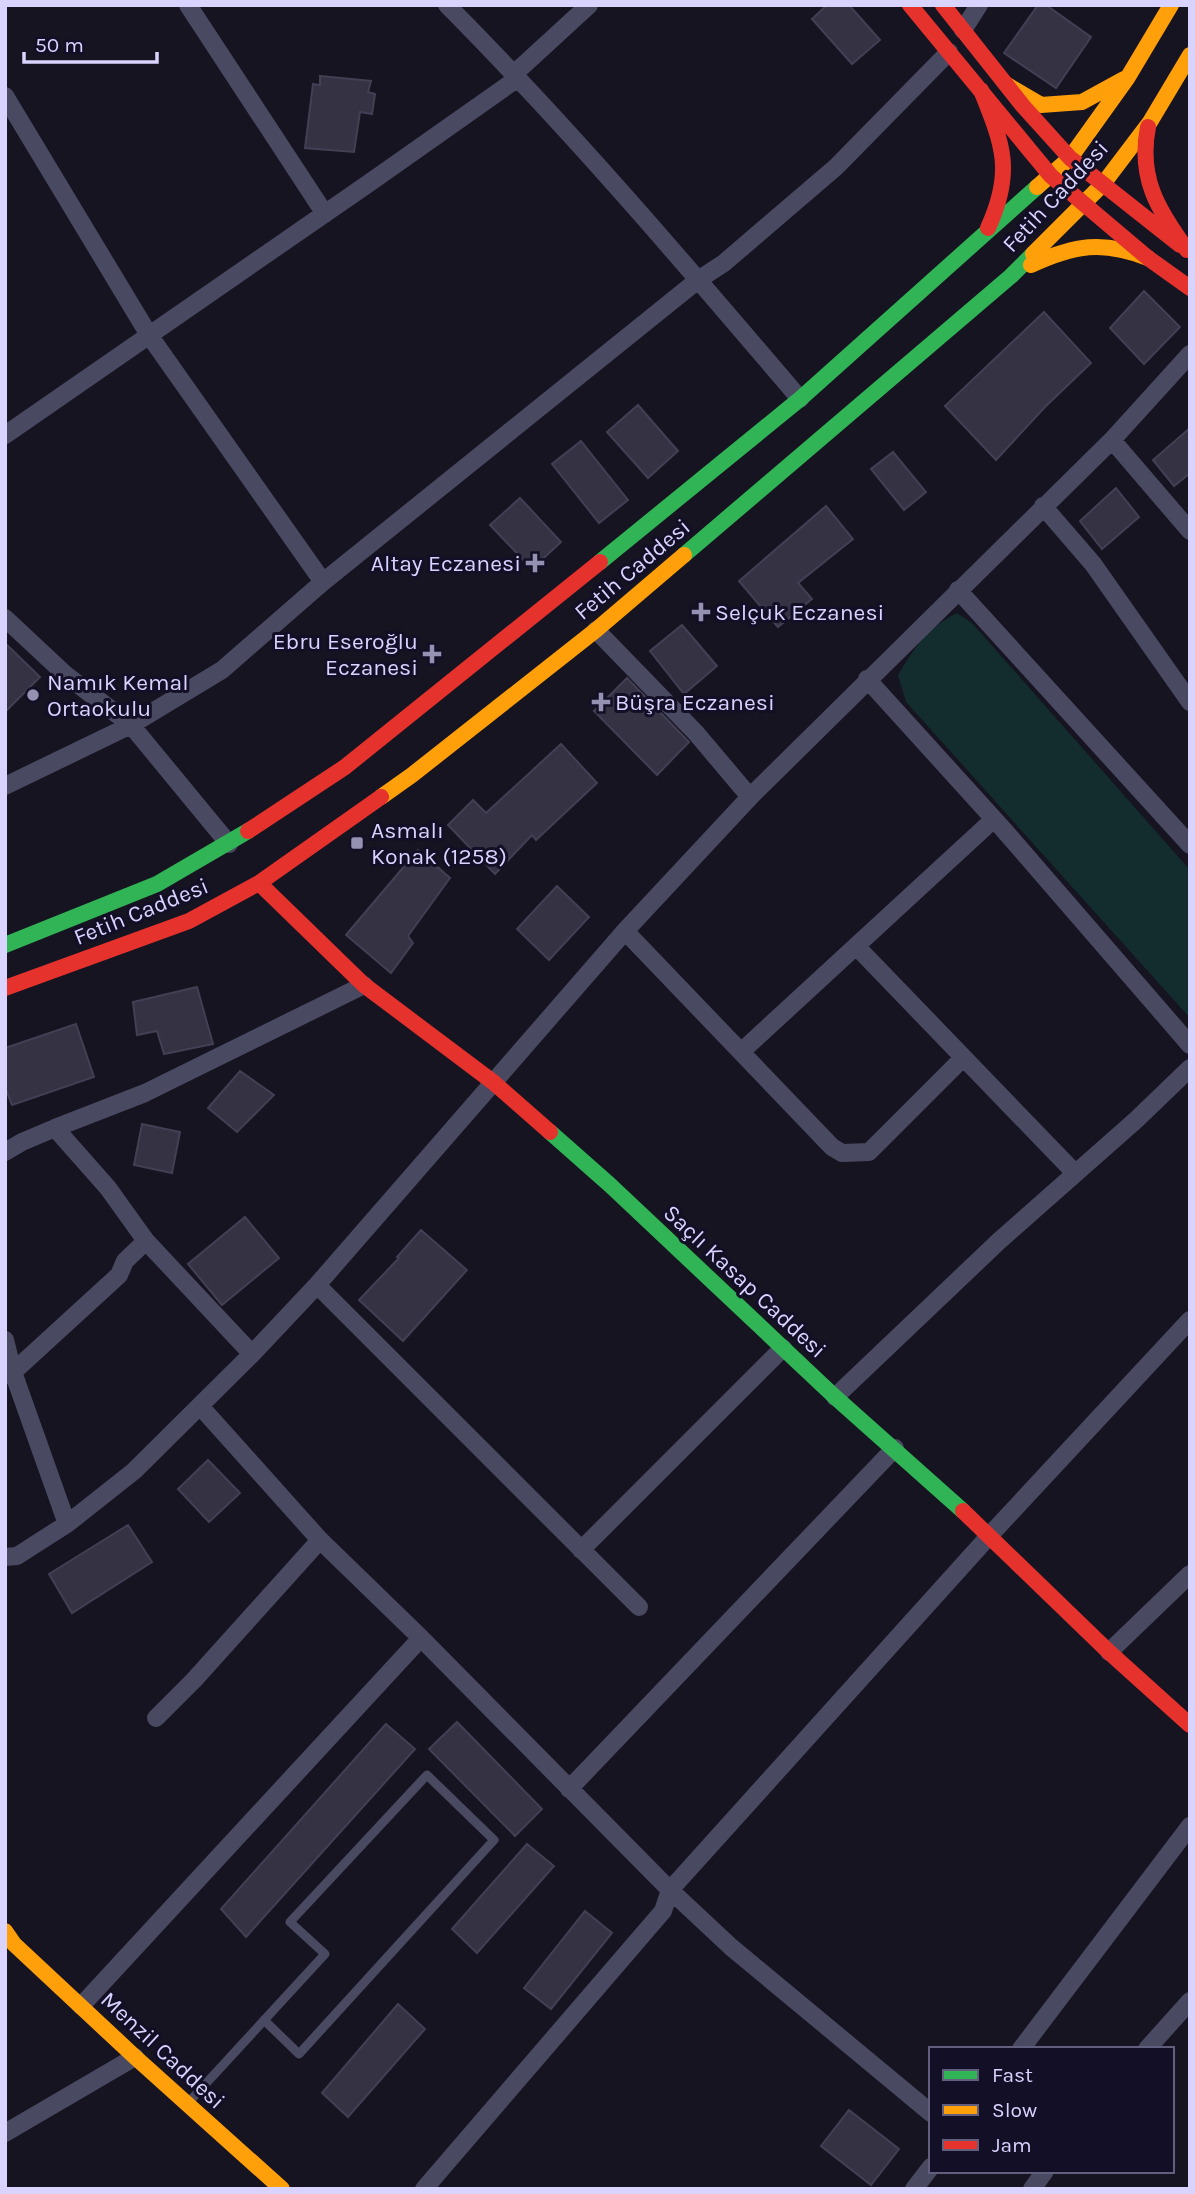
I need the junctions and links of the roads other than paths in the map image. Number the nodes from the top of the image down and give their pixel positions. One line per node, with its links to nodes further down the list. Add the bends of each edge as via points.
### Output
1 (188, 5): 21 (street)
2 (447, 5): 11 (street)
3 (589, 5): 11 (street)
4 (910, 5): 9 (main road)
5 (943, 5): 8 (main road)
6 (979, 5): 8 (street)
7 (1171, 5): 12 (main road, Fetih Caddesi)
8 (963, 30): 13 (main road)
9 (949, 52): 14 (main road); 26 (street, via 836,167)
10 (1190, 55): 16 (main road, Fetih Caddesi)
11 (517, 76): 21 (street); 26 (street)
12 (1128, 77): 13 (main road, via 1082,102 1041,105); 17 (main road, Fetih Caddesi)
13 (1007, 85): 17 (main road)
14 (981, 90): 18 (main road); 22 (main road, via 1003,150 1005,181 999,206)
15 (7, 103): 28 (street)
16 (1150, 122): 19 (main road, Fetih Caddesi); 23 (main road, via 1144,141 1146,179 1165,220)
17 (1070, 158): 18 (main road, Fetih Caddesi); 19 (main road)
18 (1051, 176): 20 (main road); 22 (main road, Fetih Caddesi)
19 (1103, 184): 20 (main road, Fetih Caddesi); 23 (main road)
20 (1084, 205): 24 (main road); 25 (main road, Fetih Caddesi)
21 (325, 214): 28 (street)
22 (973, 246): 30 (main road, Fetih Caddesi)
23 (1188, 251)
24 (1148, 258): 25 (main road, via 1128,248 1089,246 1053,254); 27 (main road)
25 (1011, 276): 38 (main road, Fetih Caddesi)
26 (698, 280): 30 (street); 35 (street)
27 (1190, 288)
28 (149, 335): 31 (street); 35 (street)
29 (1190, 354): 32 (street)
30 (800, 399): 45 (main road, Fetih Caddesi, via 355,759)
31 (5, 435)
32 (1112, 440): 33 (street); 34 (street)
33 (1043, 506): 36 (street); 40 (street, via 1093,564)
34 (1190, 531)
35 (323, 582): 41 (street, via 222,670)
36 (958, 590): 39 (street); 46 (street)
37 (5, 618): 41 (street, via 66,675)
38 (596, 630): 43 (street, via 696,733); 47 (main road, Fetih Caddesi, via 412,775)
39 (867, 679): 43 (street); 44 (street)
40 (1190, 702)
41 (131, 725): 42 (street); 45 (street)
42 (5, 786)
43 (750, 797): 48 (street)
44 (994, 819): 50 (street); 53 (street)
45 (229, 844): 49 (main road, Fetih Caddesi, via 157,884)
46 (1190, 845)
47 (259, 883): 51 (main road, Saçlı Kasap Caddesi); 52 (main road, Fetih Caddesi, via 189,921)
48 (625, 931): 54 (street); 57 (street)
49 (5, 945)
50 (856, 946): 54 (street); 55 (street)
51 (364, 985): 57 (main road, Saçlı Kasap Caddesi); 58 (street, via 145,1093)
52 (5, 988)
53 (1190, 1045)
54 (742, 1051): 55 (street, via 842,1153 869,1152)
55 (963, 1058): 60 (street)
56 (1190, 1068): 60 (street)
57 (493, 1082): 62 (street); 65 (main road, Saçlı Kasap Caddesi)
58 (55, 1128): 59 (street); 61 (street, via 108,1188)
59 (5, 1152)
60 (1075, 1173): 68 (street)
61 (146, 1241): 66 (street); 67 (street, via 125,1261 119,1275)
62 (317, 1285): 66 (street); 74 (street)
63 (1190, 1320): 72 (street)
64 (5, 1340): 67 (street)
65 (783, 1348): 68 (main road, Saçlı Kasap Caddesi); 74 (street)
66 (252, 1354): 69 (street)
67 (9, 1373): 71 (street)
68 (835, 1397): 70 (main road, Saçlı Kasap Caddesi)
69 (200, 1406): 71 (street, via 134,1471); 73 (street)
70 (895, 1448): 72 (main road, Saçlı Kasap Caddesi); 83 (street)
71 (67, 1524): 75 (street)
72 (990, 1535): 80 (main road, Saçlı Kasap Caddesi); 85 (street)
73 (320, 1541): 79 (street); 81 (street)
74 (581, 1550): 78 (street)
75 (11, 1557): 76 (street)
76 (5, 1573)
77 (1190, 1574): 80 (street)
78 (639, 1607)
79 (421, 1638): 83 (street); 88 (street)
80 (1109, 1652): 82 (main road, Saçlı Kasap Caddesi)
81 (156, 1718)
82 (1190, 1724)
83 (569, 1789): 85 (street)
84 (1190, 1826): 90 (street)
85 (670, 1890): 94 (street, via 731,1947); 98 (street, via 663,1911)
86 (8, 1939): 88 (main road, Menzil Caddesi)
87 (1190, 2001): 91 (street)
88 (81, 2006): 92 (main road, Menzil Caddesi)
89 (264, 2020): 89 (lane, via 324,1954 290,1922 427,1775 494,1840 299,2054); 93 (lane)
90 (1023, 2047)
91 (1149, 2047)
92 (135, 2057): 93 (main road, Menzil Caddesi); 95 (street)
93 (187, 2104): 97 (main road, Menzil Caddesi)
94 (929, 2111)
95 (5, 2133)
96 (929, 2170): 99 (street)
97 (282, 2189)
98 (424, 2189)
99 (914, 2189)

